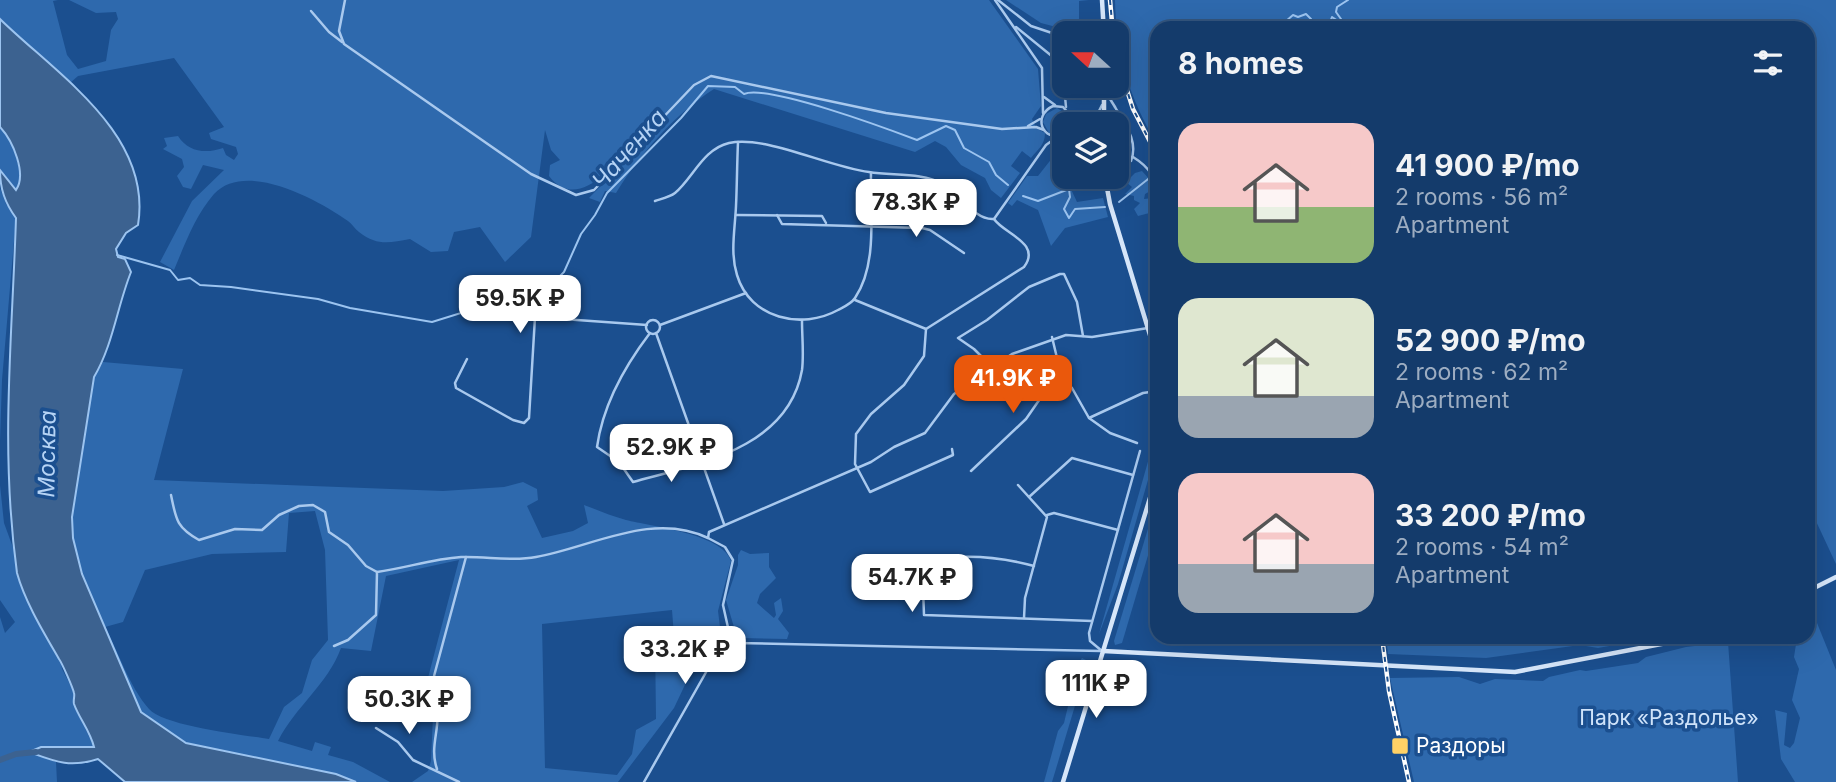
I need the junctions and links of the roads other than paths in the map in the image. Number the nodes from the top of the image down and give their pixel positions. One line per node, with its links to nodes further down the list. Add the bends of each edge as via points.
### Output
1 (345, 0): 8 (street, via 340,31)
2 (996, 0): 6 (street); 7 (street, via 1031,26)
3 (1102, 0): 5 (street)
4 (311, 11): 8 (street)
5 (1102, 21)
6 (1011, 23): 9 (street); 10 (street, via 1042,68)
7 (1052, 33)
8 (344, 44): 18 (street, via 531,174 576,195 594,190 694,85 711,76 886,113)
9 (1052, 56)
10 (1044, 97): 14 (street); 16 (street)
11 (1061, 98): 14 (street)
12 (1064, 98): 15 (street)
13 (1109, 98): 24 (street, bridge, via 1134,144)
14 (1057, 106): 15 (street); 16 (street)
15 (1068, 111)
16 (1043, 113): 17 (street)
17 (1041, 119): 18 (street); 19 (street)
18 (1025, 128): 19 (street)
19 (1045, 132): 20 (street); 23 (street)
20 (1052, 135)
21 (1052, 141): 23 (street)
22 (738, 142): 27 (street, via 771,145 835,167); 29 (street, via 706,157 674,194); 30 (street)
23 (1046, 145): 32 (street)
24 (1133, 157): 25 (street); 26 (street)
25 (1129, 160)
26 (1150, 171)
27 (871, 173): 32 (street, via 940,182 987,220); 34 (street)
28 (1108, 189): 41 (street)
29 (655, 201)
30 (736, 215): 31 (street); 36 (street, via 733,253 737,277)
31 (777, 215): 33 (street, via 782,224); 33 (street, via 822,216)
32 (994, 219): 42 (street, via 1024,243 1028,261)
33 (826, 225): 34 (street)
34 (869, 226): 35 (street, via 930,230); 37 (street, via 867,271)
35 (964, 253)
36 (746, 293): 38 (street, via 767,312); 40 (street)
37 (854, 300): 38 (street, via 826,317); 42 (street)
38 (802, 321): 56 (street, via 802,370 790,405 751,441)
39 (647, 325): 40 (street, via 654,320); 43 (street); 48 (street, via 535,317 529,418 524,423 456,388)
40 (660, 325): 44 (street)
41 (1148, 328): 45 (street); 46 (street)
42 (926, 329): 57 (street, via 924,356 904,385 856,434)
43 (650, 333): 44 (street); 56 (street, via 612,392 597,447 619,462 633,482)
44 (656, 333): 56 (street)
45 (1150, 335)
46 (1083, 336): 47 (street); 49 (street, via 1077,302 1060,274 1029,287 958,338)
47 (1052, 337): 49 (street); 50 (street)
48 (467, 359)
49 (991, 366): 57 (street, via 951,397 925,433)
50 (1062, 379): 52 (street); 58 (street, via 1051,383 1026,419)
51 (1150, 392): 52 (street)
52 (1089, 418): 53 (street, via 1110,433)
53 (1138, 443)
54 (952, 449): 57 (street, via 953,455 870,492)
55 (1140, 451): 59 (street)
56 (703, 463): 65 (street)
57 (857, 469): 65 (street)
58 (971, 471)
59 (1133, 475): 62 (street, via 1072,458); 66 (street)
60 (1018, 485): 62 (street)
61 (171, 495): 70 (street, via 177,522 199,540 235,529 262,530 289,509 313,505 326,512 329,532)
62 (1029, 496): 64 (street)
63 (1150, 498): 78 (street)
64 (1046, 515): 66 (street, via 1054,513); 69 (street)
65 (724, 524): 67 (street, via 709,532)
66 (1118, 530): 74 (street)
67 (708, 538): 68 (street, via 660,528 537,557); 75 (street, via 725,547 733,560 723,605 729,638)
68 (466, 557): 70 (street, via 421,561); 80 (street, via 430,691 440,713)
69 (1034, 566): 73 (street); 73 (street, via 1004,558 957,556 920,564 924,615)
70 (377, 572): 77 (street, via 376,615)
71 (1836, 578): 72 (street)
72 (1815, 588)
73 (1024, 618): 74 (street)
74 (1092, 621): 78 (street, via 1090,642)
75 (736, 643): 78 (street); 82 (street, via 718,651)
76 (1660, 644): 78 (street, via 1515,671)
77 (334, 646)
78 (1104, 651): 83 (street)
79 (376, 728): 80 (street, via 398,742 413,760)
80 (437, 769): 81 (street)
81 (459, 782)
82 (644, 782)
83 (1063, 782)

